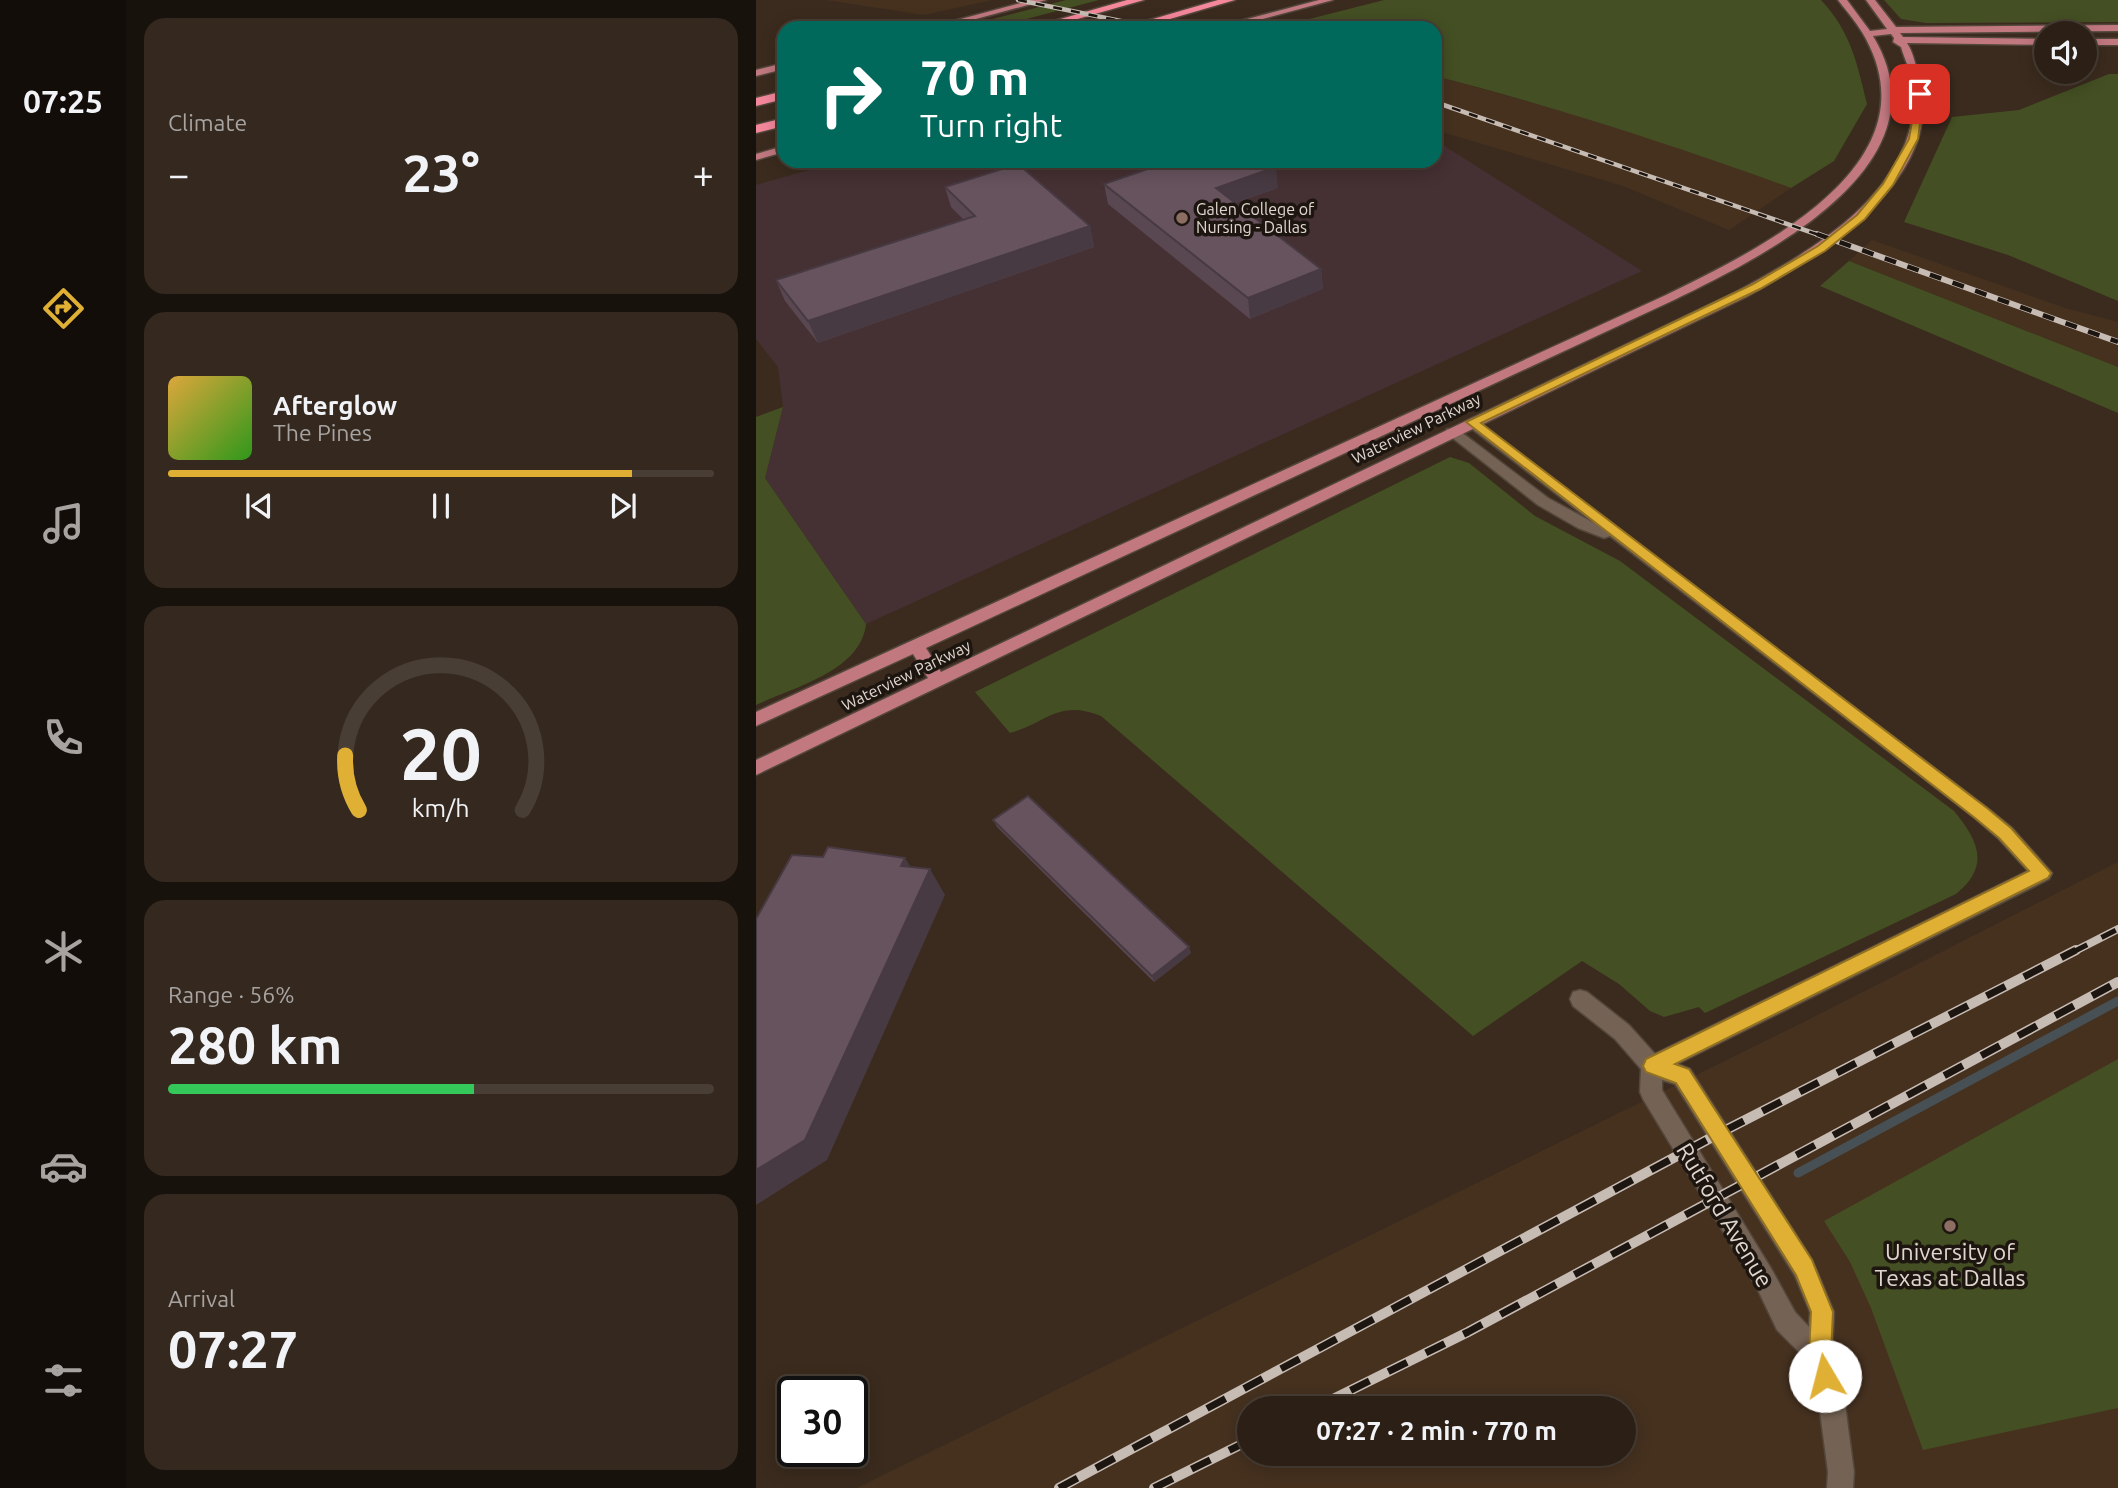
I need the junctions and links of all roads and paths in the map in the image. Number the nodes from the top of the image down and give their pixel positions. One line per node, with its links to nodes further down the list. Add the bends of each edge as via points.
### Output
1 (1042, 0): 7 (main road)
2 (1139, 0): 8 (highway)
3 (1230, 0): 9 (highway)
4 (1329, 0): 10 (main road)
5 (1842, 0): 13 (main road, Waterview Parkway)
6 (1870, 0): 12 (main road, Waterview Parkway)
7 (960, 21)
8 (1060, 21)
9 (1153, 21)
10 (1246, 21)
11 (2118, 28): 12 (main road)
12 (1897, 30): 13 (main road); 14 (main road, Waterview Parkway)
13 (1869, 34): 14 (main road); 28 (main road, Waterview Parkway, via 1885,78 1886,103 1873,145 1843,189 1806,220 1745,259)
14 (1904, 42): 15 (main road); 28 (main road, Waterview Parkway, via 1920,94 1913,139 1888,185 1861,217 1770,280)
15 (2034, 42)
16 (2097, 42): 17 (main road)
17 (2118, 42)
18 (777, 68): 19 (main road)
19 (756, 73)
20 (777, 88): 21 (highway)
21 (756, 93)
22 (777, 97): 23 (highway)
23 (756, 102)
24 (777, 123): 25 (highway)
25 (756, 129)
26 (777, 151): 27 (main road)
27 (756, 157)
28 (1459, 412): 29 (main road, Waterview Parkway); 29 (main road, Waterview Parkway); 30 (street)
29 (1439, 422): 30 (street, via 1555,510); 31 (main road, Waterview Parkway); 32 (main road, Waterview Parkway)
30 (1623, 540): 36 (street, via 1981,813 2042,873)
31 (916, 646): 32 (main road); 33 (main road, Waterview Parkway)
32 (938, 681): 34 (main road, Waterview Parkway)
33 (756, 719)
34 (756, 768)
35 (1580, 999): 36 (street, Rutford Avenue, via 1622,1032)
36 (1653, 1066): 37 (street, Rutford Avenue, via 1651,1092 1786,1321); 37 (street, Rutford Avenue, via 1682,1076 1804,1268 1822,1312)
37 (1820, 1354): 38 (street, Rutford Avenue, via 1831,1397)
38 (1840, 1488)

